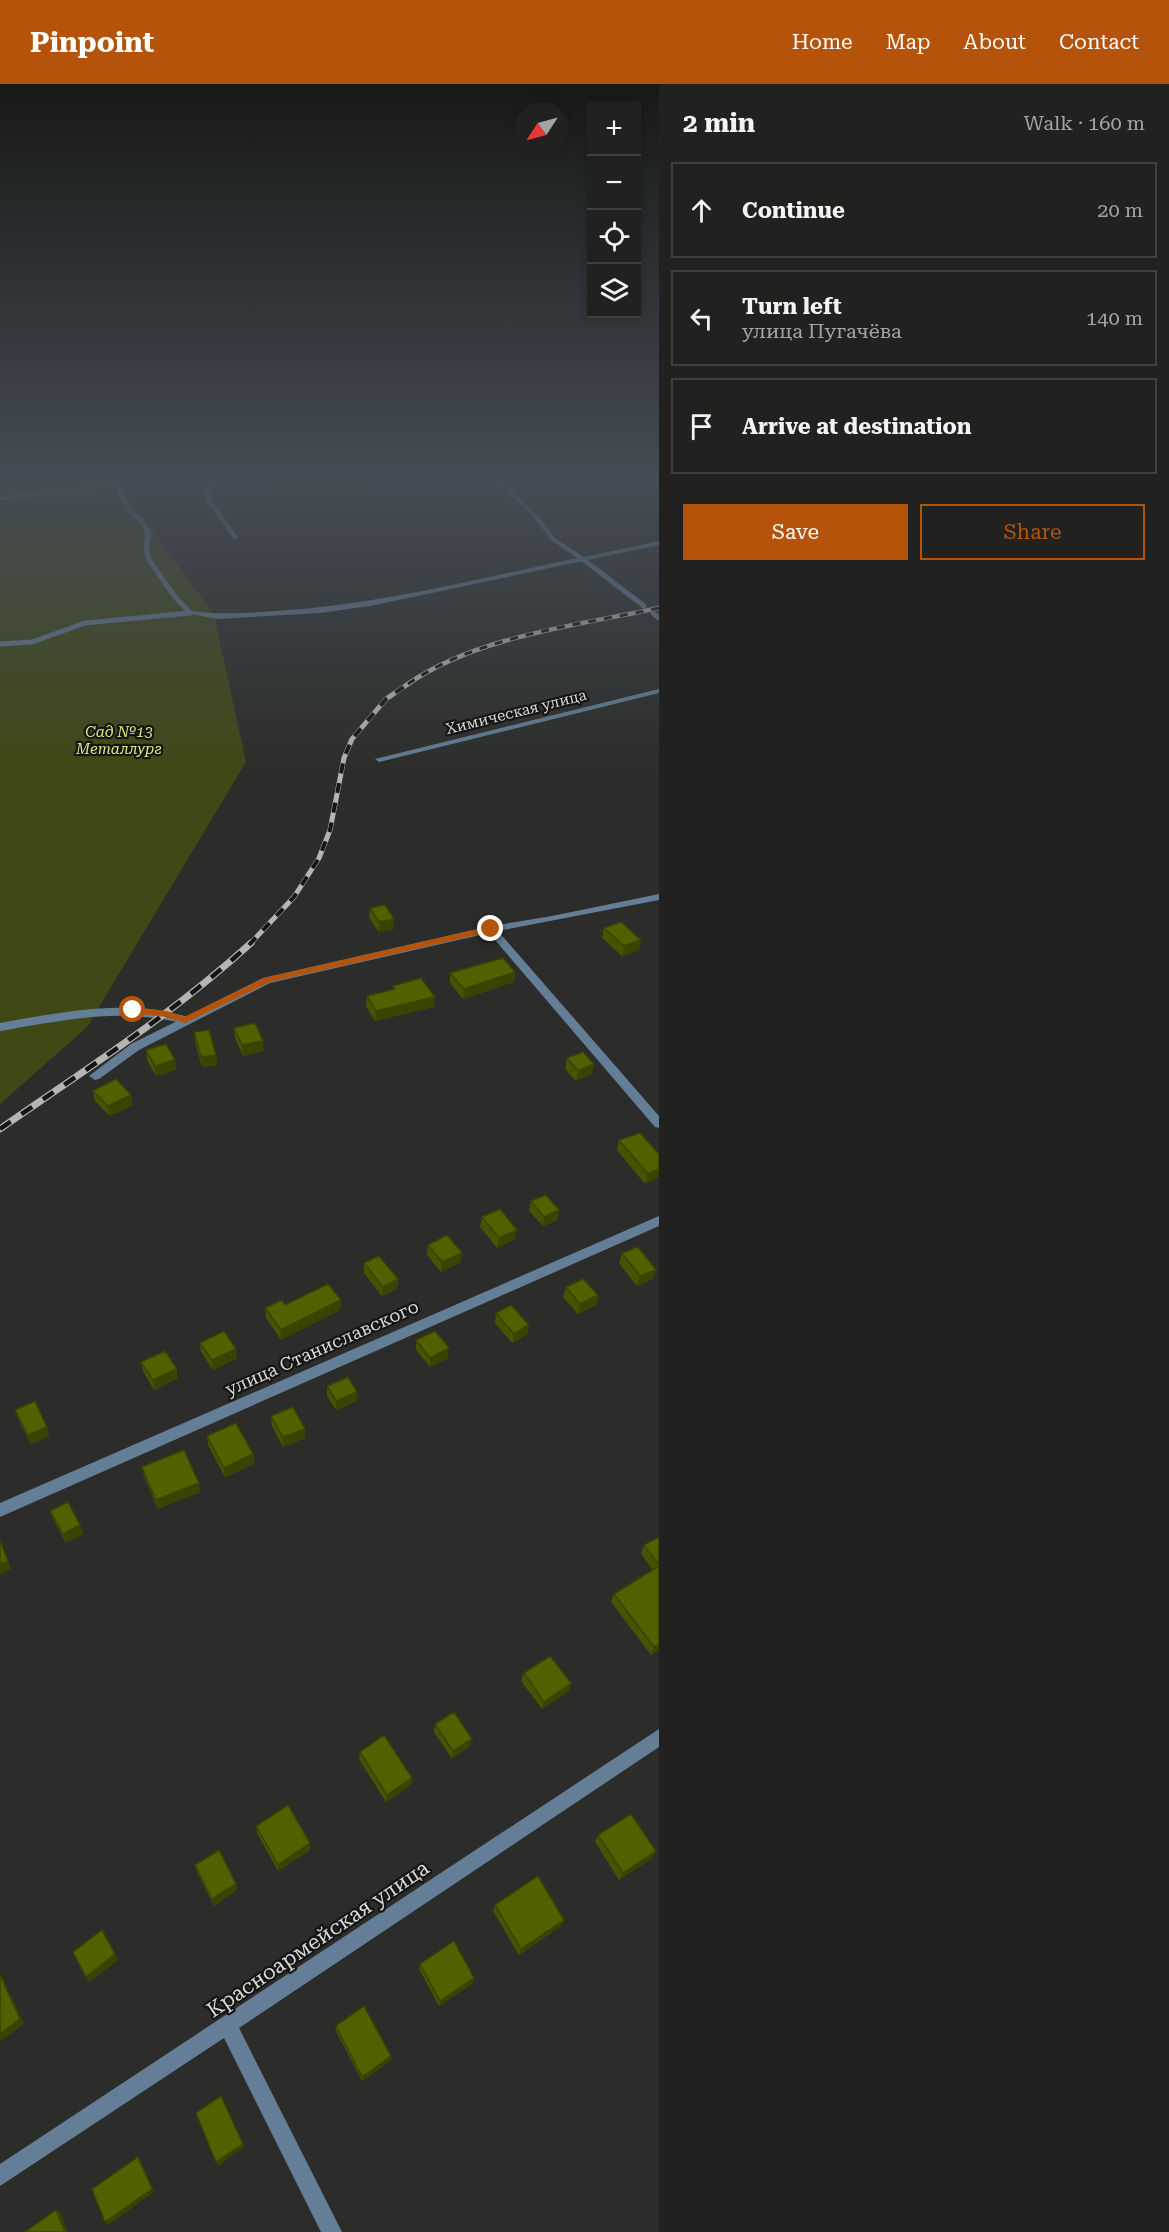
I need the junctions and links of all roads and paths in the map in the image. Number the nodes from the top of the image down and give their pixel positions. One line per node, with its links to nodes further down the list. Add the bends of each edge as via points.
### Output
1 (161, 577): 5 (lane)
2 (492, 577): 5 (street, via 319,611 217,617)
3 (606, 577): 4 (lane)
4 (644, 606)
5 (190, 613): 8 (lane, via 85,623 32,642)
6 (653, 613): 7 (lane)
7 (659, 618)
8 (0, 644)
9 (659, 691): 10 (street, Химическая улица)
10 (379, 759)
11 (659, 897): 12 (street)
12 (491, 929): 13 (street, via 267,980); 16 (street)
13 (185, 1020): 14 (lane, via 133,1010); 15 (street, via 135,1047)
14 (0, 1027)
15 (95, 1076)
16 (659, 1124)
17 (659, 1221): 18 (street, улица Станиславского)
18 (0, 1510)
19 (659, 1737): 20 (street, Красноармейская улица)
20 (228, 2026): 21 (street, Красноармейская улица); 22 (street)
21 (0, 2176)
22 (332, 2232)

